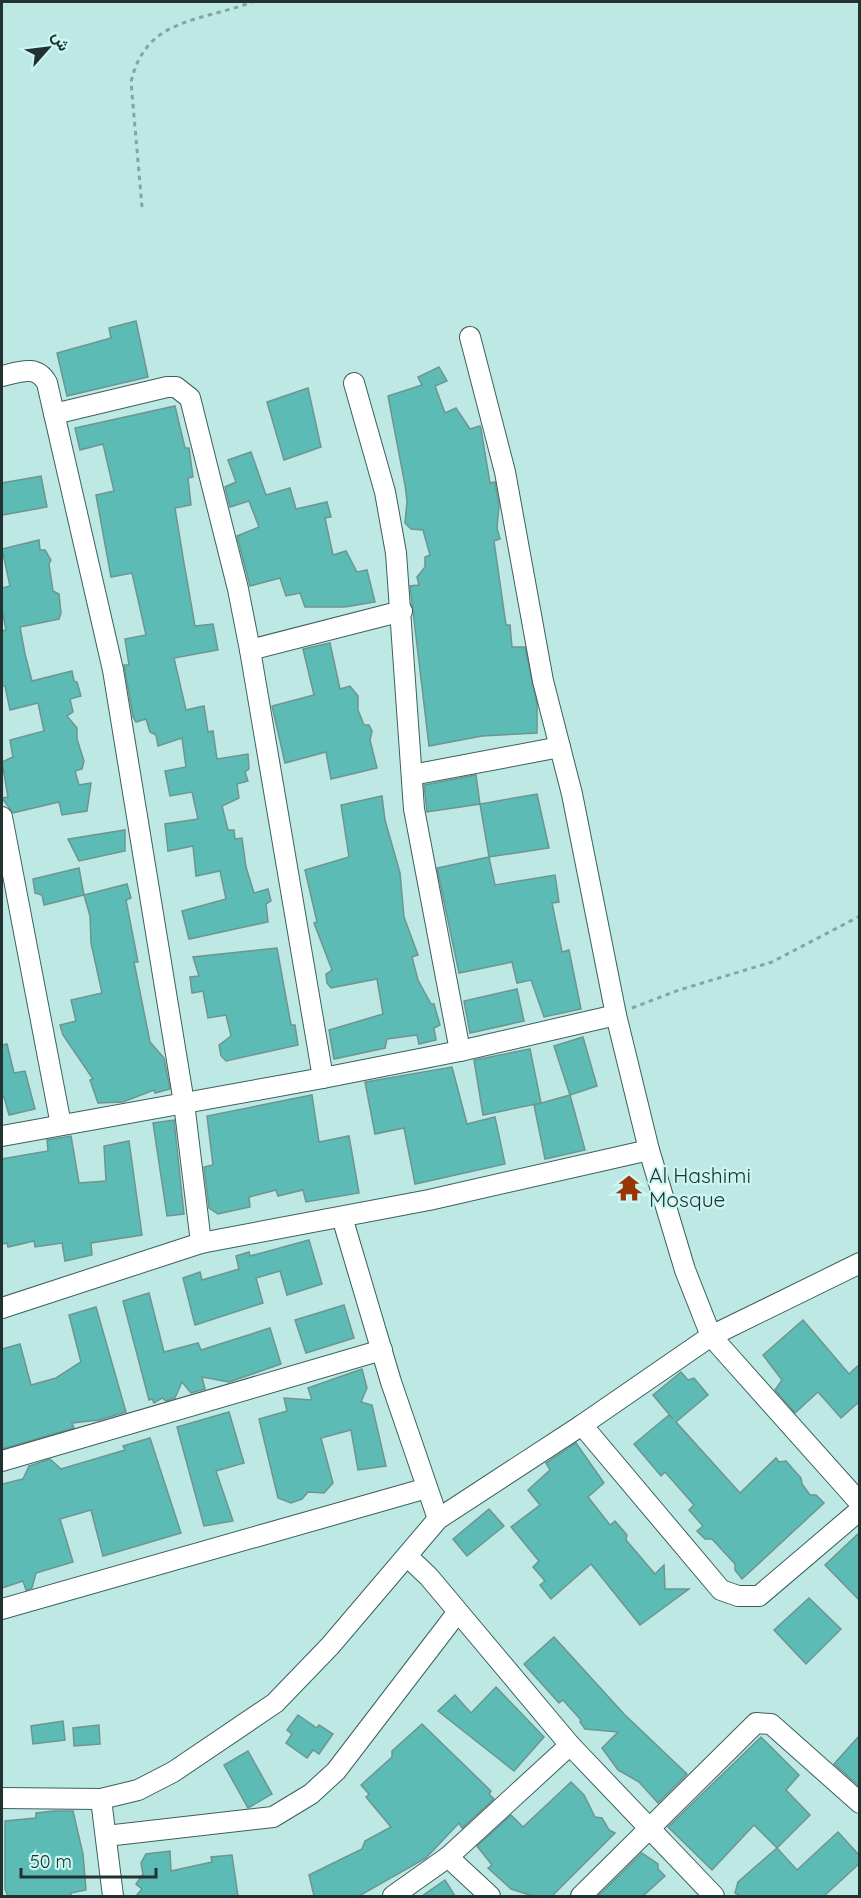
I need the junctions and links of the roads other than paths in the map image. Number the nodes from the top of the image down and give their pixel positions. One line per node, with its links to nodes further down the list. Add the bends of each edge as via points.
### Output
1 (471, 337): 7 (street, via 505,472 543,681)
2 (2, 376): 4 (street, via 26,371 39,373 47,383)
3 (354, 383): 5 (street, via 385,492)
4 (54, 414): 6 (street, via 167,387 176,387 190,398); 13 (street, via 113,670)
5 (402, 611): 6 (street); 8 (street)
6 (250, 650): 12 (street)
7 (560, 747): 8 (street); 10 (street)
8 (412, 775): 11 (street, via 414,809)
9 (2, 818): 14 (street)
10 (616, 1015): 11 (street); 16 (street)
11 (459, 1051): 12 (street)
12 (323, 1078): 13 (street)
13 (184, 1103): 14 (street); 18 (street)
14 (61, 1125): 15 (street)
15 (2, 1136)
16 (649, 1150): 17 (street); 21 (street, via 684,1270)
17 (342, 1218): 18 (street); 22 (street)
18 (201, 1243): 20 (street)
19 (860, 1263): 21 (street)
20 (2, 1308)
21 (711, 1336): 23 (street); 26 (street)
22 (382, 1350): 24 (street); 25 (street)
23 (582, 1425): 27 (street, via 721,1590 738,1596 759,1596); 28 (street)
24 (2, 1461)
25 (428, 1488): 28 (street); 30 (street)
26 (860, 1503)
27 (860, 1510)
28 (438, 1519): 29 (street)
29 (407, 1556): 31 (street); 34 (street, via 275,1703 173,1772 138,1790)
30 (2, 1609)
31 (457, 1613): 32 (street); 37 (street, via 336,1771 311,1794 273,1817)
32 (570, 1745): 36 (street); 38 (street)
33 (2, 1798): 34 (street)
34 (101, 1799): 37 (street)
35 (860, 1803): 36 (street, via 771,1724 756,1723)
36 (650, 1826): 42 (street); 43 (street)
37 (106, 1836): 39 (street)
38 (448, 1857): 40 (street); 41 (street)
39 (113, 1896)
40 (393, 1896)
41 (490, 1896)
42 (581, 1896)
43 (714, 1896)

